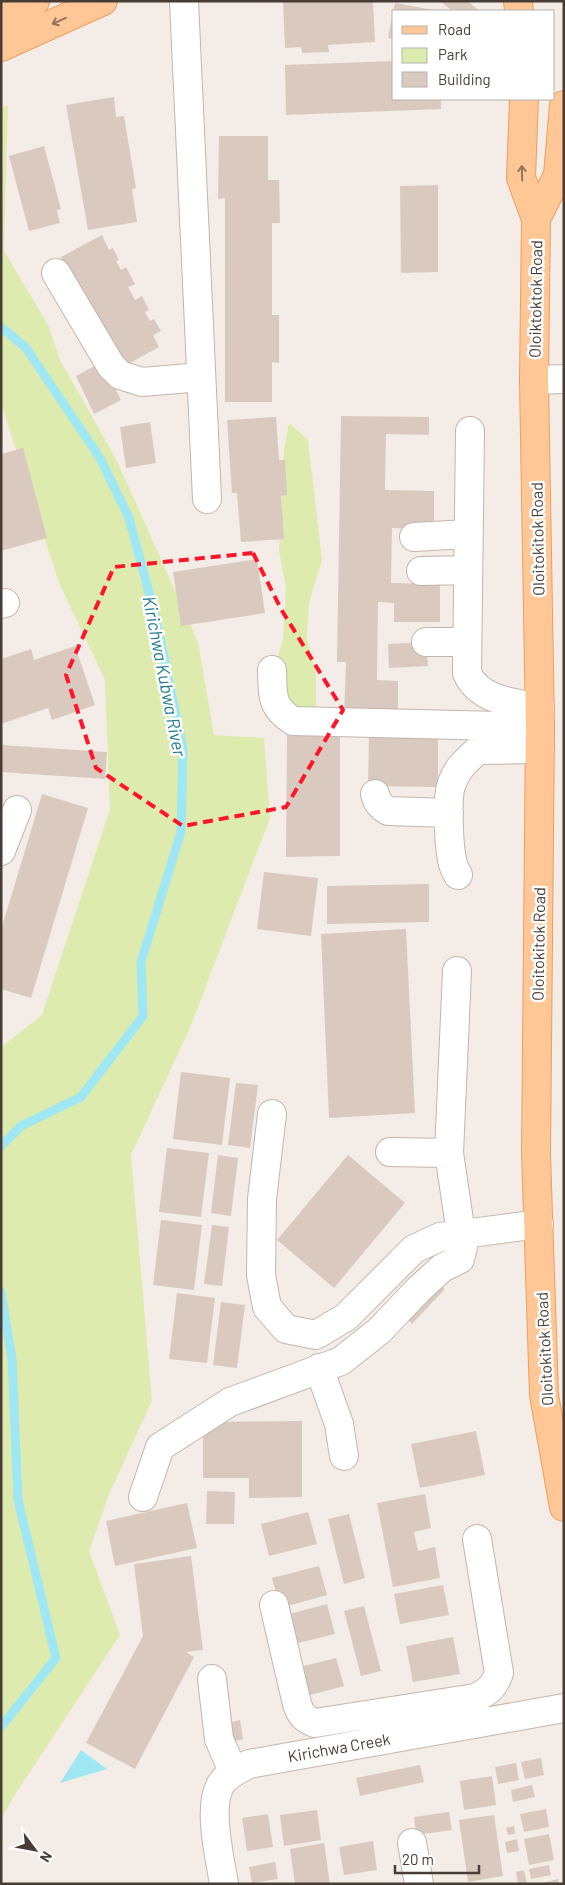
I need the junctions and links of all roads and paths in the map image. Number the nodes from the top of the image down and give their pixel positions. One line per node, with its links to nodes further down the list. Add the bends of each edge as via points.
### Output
1 (35, 1): 4 (main road)
2 (103, 1): 5 (main road, one-way to 5)
3 (184, 1): 10 (street)
4 (1, 17)
5 (1, 47)
6 (524, 100): 8 (main road, Oloiktoktok Road, one-way to 6, via 521,178)
7 (564, 105): 8 (main road, Oloiktoktok Road, via 558,176)
8 (536, 219): 12 (main road, Oloiktoktok Road)
9 (56, 273): 10 (street, via 111,366 120,375 142,382)
10 (201, 377): 14 (street)
11 (564, 379): 12 (street)
12 (534, 380): 22 (main road, Oloitokitok Road)
13 (470, 431): 15 (street)
14 (207, 499)
15 (468, 534): 16 (street); 17 (street)
16 (414, 537)
17 (468, 570): 18 (street); 20 (street)
18 (421, 571)
19 (426, 642): 20 (street)
20 (467, 642): 22 (street, via 470,681)
21 (272, 670): 22 (street, via 273,702 292,721)
22 (540, 728): 25 (street, via 478,750 460,766 450,784); 32 (main road, Oloitokitok Road)
23 (375, 794): 25 (street, via 377,801 388,811)
24 (17, 810): 26 (street)
25 (449, 813): 27 (street, via 453,864)
26 (1, 851)
27 (458, 875)
28 (457, 971): 31 (street)
29 (272, 1114): 33 (street, via 262,1199 261,1275 267,1308 286,1329 316,1335 346,1317 414,1249 440,1237)
30 (390, 1152): 31 (street)
31 (449, 1153): 33 (street)
32 (538, 1224): 33 (street); 37 (main road, Oloitokitok Road, via 544,1395)
33 (461, 1234): 34 (street, via 463,1247 460,1259 442,1268 379,1331 341,1361)
34 (319, 1368): 35 (street, via 339,1424); 36 (street, via 230,1402 160,1447)
35 (344, 1456)
36 (143, 1497)
37 (564, 1507)
38 (477, 1539): 42 (street, via 499,1673 493,1687 475,1698)
39 (274, 1606): 42 (street, via 296,1704 307,1720 315,1723)
40 (212, 1679): 43 (street, via 219,1739)
41 (564, 1708): 42 (street, Kirichwa Creek)
42 (466, 1712): 43 (street, Kirichwa Creek, via 249,1764)
43 (233, 1772): 45 (street, Kirichwa Creek, via 221,1782 215,1796 215,1826)
44 (412, 1843): 46 (street)
45 (224, 1884)
46 (419, 1884)

